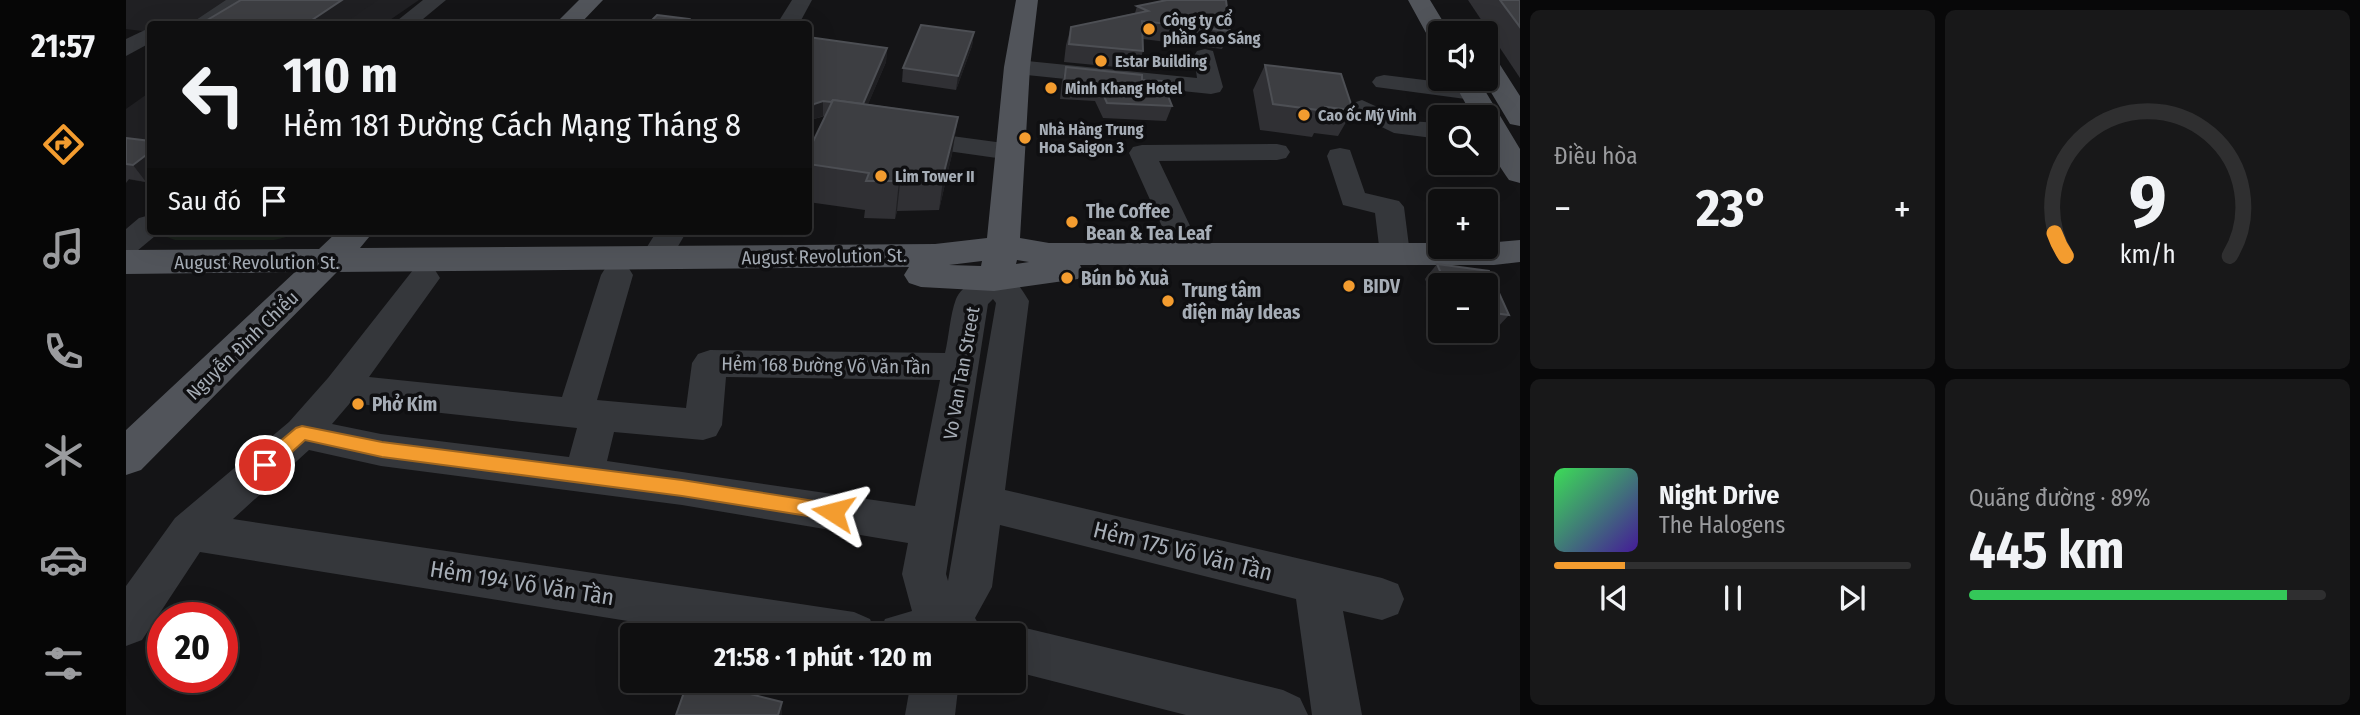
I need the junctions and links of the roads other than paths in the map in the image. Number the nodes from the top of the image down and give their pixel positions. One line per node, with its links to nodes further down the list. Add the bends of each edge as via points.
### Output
1 (241, 0): 7 (street)
2 (436, 0): 8 (street)
3 (592, 0): 9 (main road)
4 (802, 0): 10 (street)
5 (1027, 0): 15 (main road)
6 (1419, 0): 11 (main road)
7 (206, 21)
8 (408, 21)
9 (570, 21)
10 (790, 21)
11 (1431, 21)
12 (141, 35): 13 (street)
13 (126, 49)
14 (1205, 56): 15 (street, via 1211,87 1154,88)
15 (1017, 74): 24 (main road)
16 (1384, 82): 18 (street)
17 (1498, 82): 20 (main road)
18 (1428, 84)
19 (1362, 108): 21 (street, via 1403,128)
20 (1520, 118)
21 (1428, 130)
22 (877, 134): 24 (street)
23 (1498, 144): 27 (main road)
24 (1011, 152): 36 (main road)
25 (1277, 152): 33 (street, via 1142,153)
26 (1340, 156): 32 (street, via 1353,198 1389,207)
27 (1520, 174)
28 (147, 227): 30 (street)
29 (354, 235): 37 (main road, Nguyễn Đình Chiểu)
30 (126, 244)
31 (1520, 251): 32 (main road, August Revolution St.)
32 (1395, 254): 33 (main road, August Revolution St.)
33 (1189, 255): 36 (main road, August Revolution St., via 1049,254)
34 (648, 260): 36 (main road, August Revolution St., via 936,275); 37 (main road, August Revolution St.); 39 (main road, August Revolution St.); 44 (street)
35 (126, 262): 37 (main road, August Revolution St.)
36 (999, 263): 38 (main road, August Revolution St., via 1051,271); 41 (street, Vo Van Tan Street, via 972,300); 49 (street, Vo Van Tan Street, via 1013,301)
37 (319, 270): 39 (main road, August Revolution St.); 40 (main road, August Revolution St.); 46 (main road, Nguyễn Đình Chiểu)
38 (1520, 276)
39 (424, 278): 42 (street)
40 (126, 280)
41 (961, 367): 44 (street, Hẻm 168 Đường Võ Văn Tần, via 695,362 703,425); 50 (street, Vo Van Tan Street)
42 (341, 388): 43 (street); 45 (street)
43 (498, 407): 44 (street); 47 (street)
44 (587, 414): 48 (street)
45 (302, 433): 47 (street, via 382,450); 51 (street)
46 (126, 457)
47 (475, 461): 48 (street)
48 (584, 474): 50 (street)
49 (983, 503): 52 (street, Hẻm 175 Võ Văn Tần); 56 (street, Vo Van Tan Street, via 970,587)
50 (934, 528): 55 (street, Vo Van Tan Street, via 924,574)
51 (190, 531): 54 (street, Hẻm 194 Võ Văn Tần); 57 (street)
52 (1316, 583): 53 (street, Hẻm 175 Võ Văn Tần); 63 (street)
53 (1382, 599)
54 (777, 623)
55 (934, 623)
56 (944, 623)
57 (126, 624)
58 (1026, 652): 60 (street)
59 (933, 693): 61 (street)
60 (1226, 708): 62 (street)
61 (930, 715)
62 (1283, 715)
63 (1337, 715)

